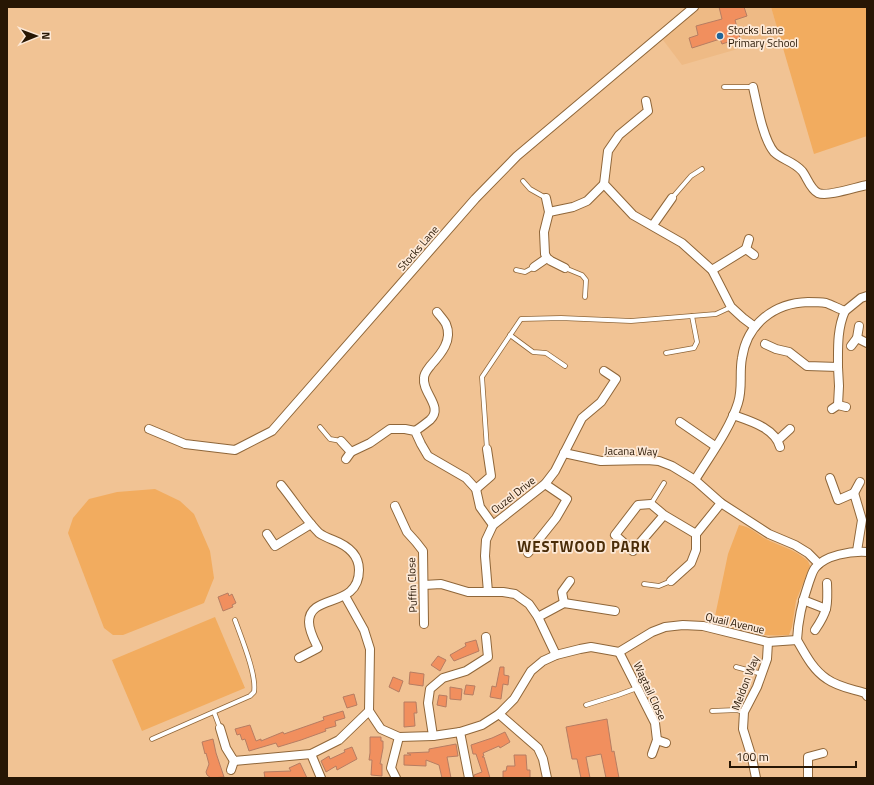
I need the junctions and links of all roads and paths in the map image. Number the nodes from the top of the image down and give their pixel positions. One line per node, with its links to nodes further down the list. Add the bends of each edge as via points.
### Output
1 (694, 7): 42 (street, Stocks Lane, via 517,156 475,199 272,431 235,450 185,444)
2 (724, 87): 3 (lane)
3 (753, 87): 8 (street, via 768,142 774,152 796,164 813,189 819,193 828,193)
4 (646, 101): 7 (street, via 652,112 619,135 608,151)
5 (702, 169): 10 (lane, via 691,176)
6 (523, 181): 9 (lane, via 530,189)
7 (604, 184): 11 (street, via 587,201); 12 (street, via 633,215)
8 (867, 185)
9 (546, 198): 11 (street)
10 (672, 198): 12 (street)
11 (549, 212): 16 (street, via 544,232)
12 (653, 225): 20 (street, via 682,243)
13 (749, 239): 14 (street)
14 (746, 249): 15 (street); 20 (street)
15 (754, 255)
16 (547, 258): 17 (street); 18 (street)
17 (534, 267): 19 (lane, via 525,272)
18 (565, 268): 22 (lane, via 586,280)
19 (516, 270)
20 (712, 270): 23 (street)
21 (867, 296): 24 (street)
22 (585, 297)
23 (731, 307): 26 (lane, via 716,314); 28 (street)
24 (845, 311): 28 (street, via 825,303 783,306 762,318); 36 (street, via 838,337)
25 (437, 312): 44 (street, via 446,325 448,339 444,350 427,370 424,378 425,388 434,403 434,412 431,419)
26 (692, 316): 29 (lane, via 631,321 520,319); 34 (lane, via 697,342 694,348)
27 (859, 326): 30 (street)
28 (755, 327): 39 (street, via 744,348 740,392)
29 (510, 335): 35 (lane, via 533,352 546,352); 47 (lane, via 482,377)
30 (857, 338): 32 (street); 33 (street)
31 (763, 343): 36 (street, via 789,352 807,366)
32 (867, 343)
33 (851, 346)
34 (666, 353)
35 (565, 366)
36 (838, 367): 38 (street)
37 (604, 371): 49 (street, Ouzel Drive, via 616,379 601,402 582,418)
38 (839, 407)
39 (733, 415): 43 (street, via 755,423 769,432 779,444); 46 (street)
40 (680, 422): 46 (street)
41 (320, 427): 45 (lane, via 330,440)
42 (149, 428)
43 (790, 429)
44 (415, 431): 48 (street, via 390,429); 57 (street, via 428,456 466,478)
45 (341, 440): 48 (street)
46 (715, 446): 52 (street)
47 (487, 449): 57 (street, via 491,476)
48 (351, 452): 50 (street)
49 (564, 453): 52 (street, Jacana Way, via 601,461 659,461); 54 (street, Ouzel Drive)
50 (346, 459)
51 (830, 478): 58 (street, via 838,500)
52 (695, 480): 59 (street, Jacana Way)
53 (860, 482): 58 (street)
54 (545, 484): 64 (street, Ouzel Drive); 69 (street, via 567,499 556,518)
55 (664, 484): 60 (lane)
56 (281, 485): 63 (street)
57 (476, 489): 64 (street, via 480,507)
58 (854, 493): 67 (street, via 862,520)
59 (721, 502): 66 (street); 70 (street, Jacana Way, via 769,534 808,553)
60 (651, 504): 62 (street); 62 (street, via 638,505 615,535 633,551)
61 (395, 506): 75 (street, Puffin Close, via 407,532 422,552)
62 (664, 515): 66 (street)
63 (311, 524): 65 (street, via 275,546); 77 (street, via 321,535 349,548 356,557 358,579 354,588)
64 (493, 525): 76 (street, Ouzel Drive, via 486,540)
65 (267, 534)
66 (696, 534): 72 (street, via 696,550 691,563)
67 (857, 551): 68 (street); 70 (street, via 837,555)
68 (867, 552)
69 (528, 553)
70 (819, 564): 78 (street, via 812,574)
71 (570, 581): 79 (street, via 562,592)
72 (671, 581): 74 (lane, via 659,586)
73 (827, 583): 80 (street)
74 (644, 584)
75 (424, 585): 76 (street, via 441,584 468,592); 84 (street, Puffin Close)
76 (488, 592): 82 (street, via 515,594 529,604)
77 (344, 596): 91 (street, via 319,605 312,612 310,630 318,648); 99 (street, via 364,630 370,649)
78 (802, 600): 80 (street); 87 (street)
79 (564, 603): 81 (street); 82 (street)
80 (826, 609): 85 (street)
81 (615, 611)
82 (538, 617): 90 (street)
83 (235, 620): 98 (lane, via 255,682 254,692)
84 (424, 624)
85 (815, 630)
86 (486, 637): 104 (street, via 488,657 466,670 443,678 430,689 428,703)
87 (797, 640): 88 (street, Quail Avenue); 95 (street, via 811,664 826,679)
88 (768, 642): 89 (street, Quail Avenue, via 703,626 683,625 665,627 652,632); 93 (street, Meldon Way, via 767,659)
89 (620, 652): 90 (street, via 590,647); 94 (street, Wagtail Close)
90 (556, 655): 101 (street, via 531,671 514,699)
91 (300, 658)
92 (736, 667): 93 (lane)
93 (762, 674): 100 (street, Meldon Way)
94 (638, 687): 96 (lane); 107 (street, Wagtail Close, via 655,723)
95 (866, 693)
96 (586, 705)
97 (712, 711): 100 (lane)
98 (214, 712): 102 (lane); 106 (lane)
99 (369, 712): 105 (street, via 382,730); 110 (street, via 339,740)
100 (744, 712): 118 (street, Meldon Way, via 743,729)
101 (499, 714): 103 (street, via 482,725); 117 (street, via 538,748)
102 (220, 728): 112 (street, via 226,748)
103 (460, 732): 104 (street); 116 (street)
104 (433, 736): 105 (street)
105 (399, 737): 115 (street, via 391,768)
106 (152, 740)
107 (657, 740): 108 (street); 111 (street, Wagtail Close)
108 (666, 743)
109 (823, 753): 119 (street, via 805,754)
110 (311, 754): 112 (street); 114 (street)
111 (652, 754)
112 (234, 761): 113 (street)
113 (231, 770)
114 (321, 778)
115 (396, 778)
116 (469, 778)
117 (547, 778)
118 (756, 778)
119 (808, 778)

